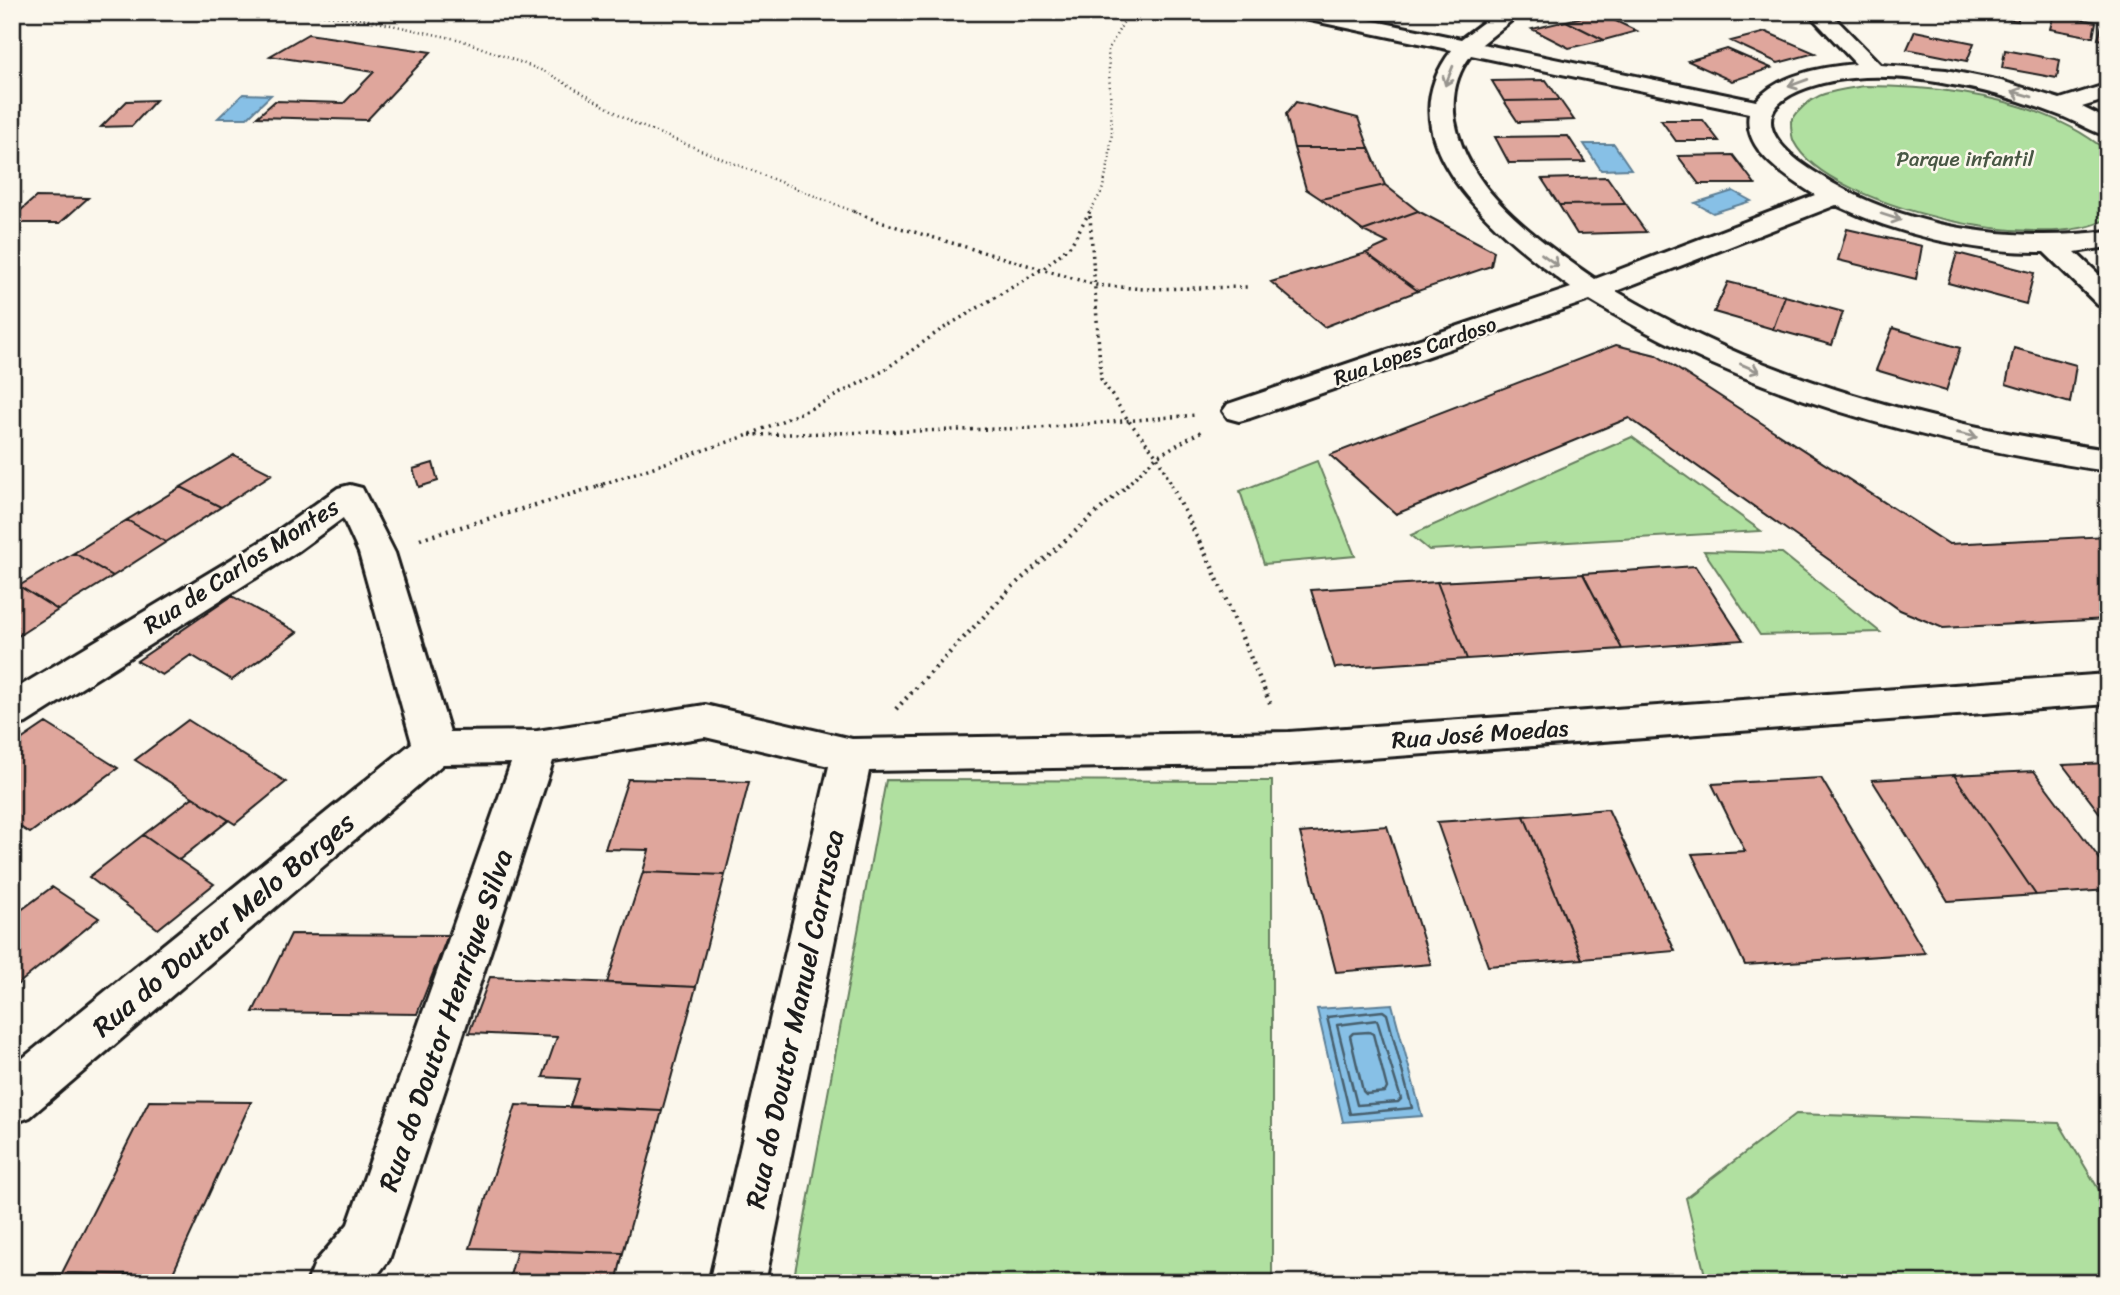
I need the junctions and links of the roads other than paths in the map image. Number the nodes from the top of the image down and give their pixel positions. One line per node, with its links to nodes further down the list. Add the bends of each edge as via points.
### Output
1 (1300, 12): 4 (street)
2 (1512, 12): 4 (street)
3 (1817, 12): 5 (street)
4 (1464, 47): 8 (street); 13 (street, one-way to 13, via 1446,77 1440,112 1451,152 1478,195 1525,242)
5 (1875, 71): 7 (street, one-way to 5, via 1974,82); 8 (street, one-way to 8, via 1813,78 1781,90)
6 (2108, 91): 7 (street)
7 (2061, 107): 9 (street)
8 (1762, 108): 10 (street, via 1760,124 1766,141 1781,159)
9 (2108, 129)
10 (1837, 196): 12 (street, one-way to 12, via 1920,226 1966,236); 13 (street, Rua Lopes Cardoso)
11 (2108, 239): 12 (street)
12 (2052, 244): 14 (street)
13 (1592, 290): 15 (street, Rua Lopes Cardoso); 16 (street, one-way to 16, via 1678,337 1784,382 1904,420 2034,451)
14 (2108, 299)
15 (1239, 411)
16 (2108, 461)
17 (2108, 688): 21 (street, Rua José Moedas, via 1289,748)
18 (22, 699): 20 (street, Rua de Carlos Montes, via 285,542 350,496 377,553)
19 (537, 747): 20 (street, Rua José Moedas); 21 (street, Rua José Moedas, via 705,721); 23 (street, Rua do Doutor Henrique Silva, via 370,1241)
20 (434, 748): 22 (street, Rua do Doutor Melo Borges)
21 (852, 755): 24 (street, Rua do Doutor Manuel Carrusca)
22 (12, 1099)
23 (335, 1283)
24 (737, 1283)

